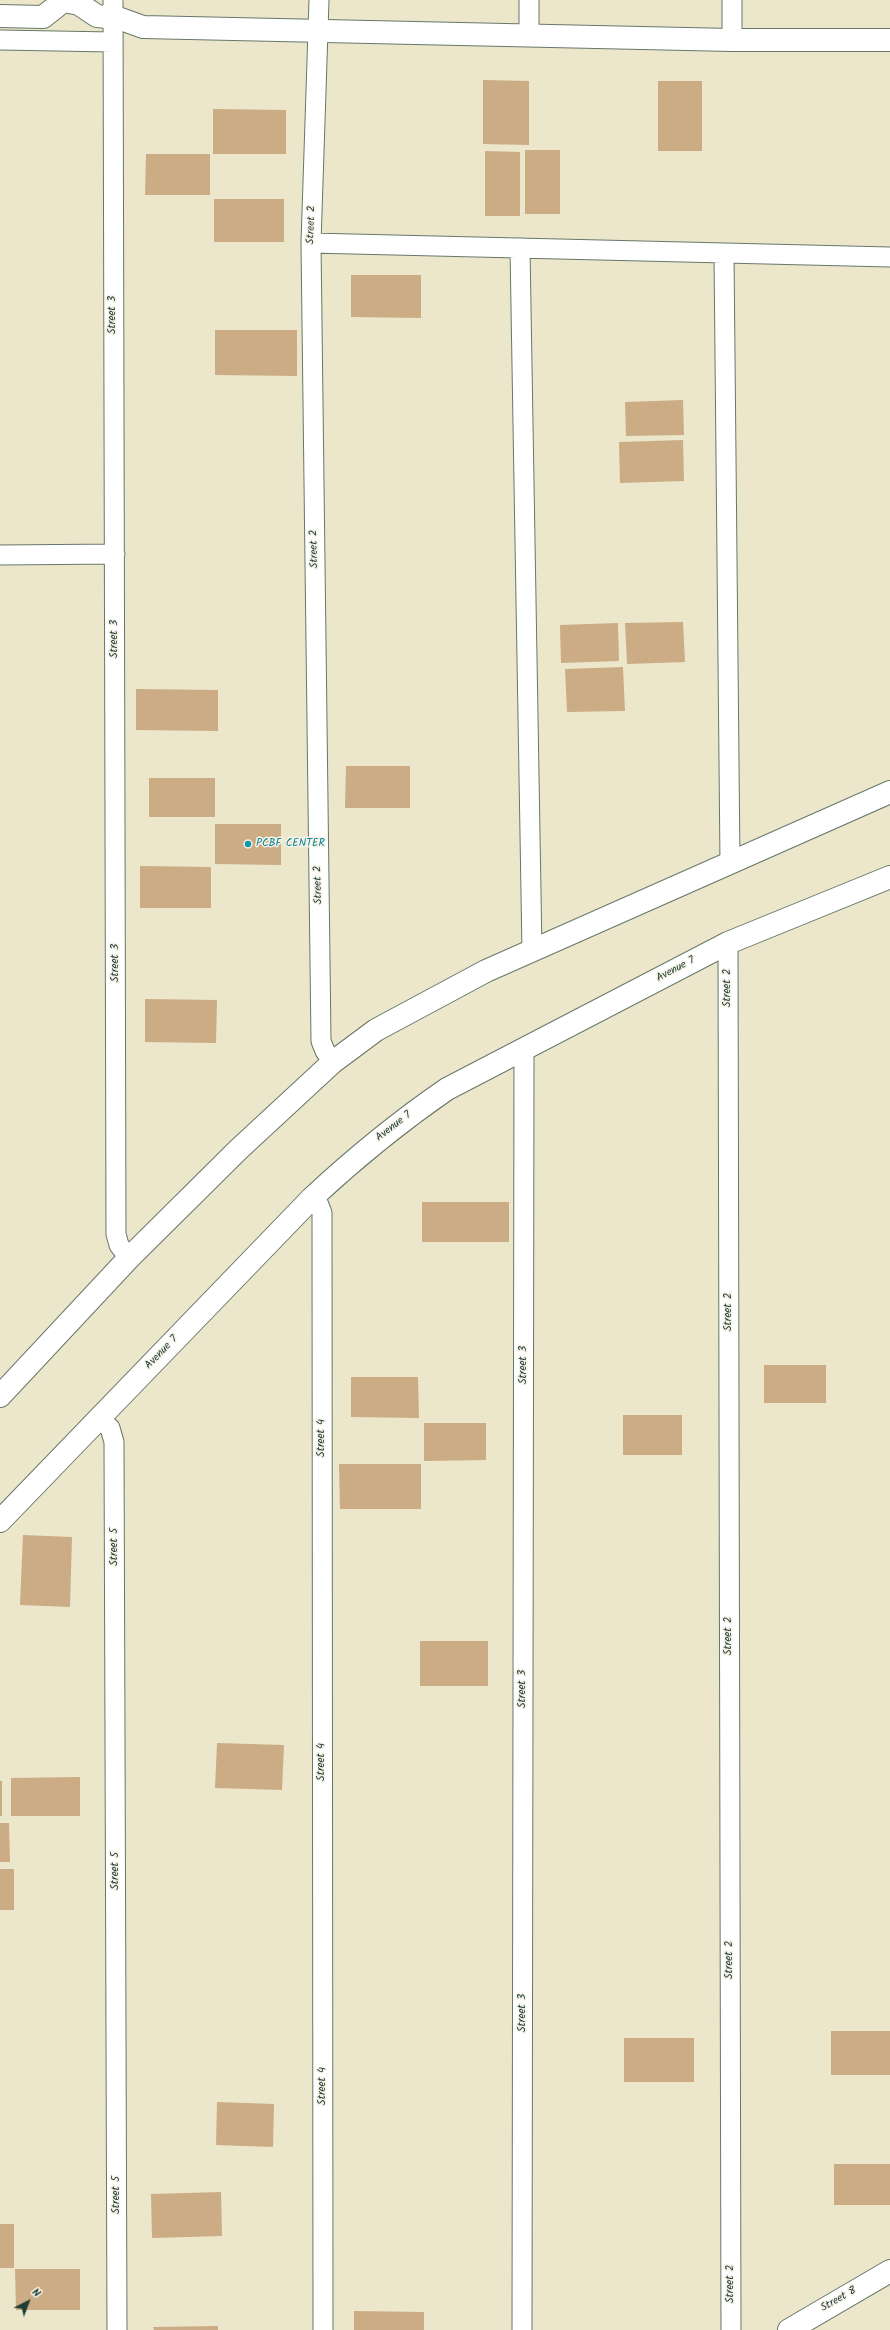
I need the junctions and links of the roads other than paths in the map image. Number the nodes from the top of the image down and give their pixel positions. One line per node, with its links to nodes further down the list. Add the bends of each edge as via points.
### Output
1 (319, 0): 7 (street)
2 (529, 0): 8 (street)
3 (732, 0): 10 (street)
4 (61, 1): 5 (main road, via 76,3 97,16); 6 (main road, via 43,17)
5 (112, 8): 7 (main road, via 143,27); 12 (street, Street 3)
6 (0, 16)
7 (318, 32): 8 (main road); 13 (street, Street 2)
8 (529, 34): 10 (main road)
9 (0, 40): 12 (street)
10 (732, 40): 11 (main road)
11 (890, 40)
12 (112, 42): 18 (street, Street 3)
13 (311, 242): 14 (street); 25 (street, Street 2, via 321,1041)
14 (520, 248): 15 (street); 23 (street)
15 (724, 254): 16 (street); 20 (street)
16 (890, 256)
17 (0, 554): 18 (street)
18 (115, 554): 27 (street, Street 3, via 116,1234 119,1245)
19 (890, 792): 20 (main road)
20 (730, 863): 23 (main road)
21 (890, 877): 22 (main road, Avenue 7)
22 (728, 943): 24 (main road, Avenue 7); 35 (street, Street 2)
23 (532, 951): 25 (main road, via 455,986 389,1023)
24 (524, 1049): 26 (main road, Avenue 7, via 447,1089 406,1117 361,1152); 34 (street, Street 3)
25 (334, 1062): 27 (main road, via 239,1149)
26 (312, 1198): 29 (main road, Avenue 7); 33 (street, Street 4, via 322,1213)
27 (129, 1258): 28 (main road)
28 (0, 1396)
29 (99, 1418): 30 (main road, Avenue 7); 32 (street, Street 5, via 110,1428 114,1442)
30 (0, 1521)
31 (888, 2275): 36 (main road, Street 8)
32 (117, 2330)
33 (323, 2330)
34 (522, 2330)
35 (731, 2330)
36 (789, 2330)

